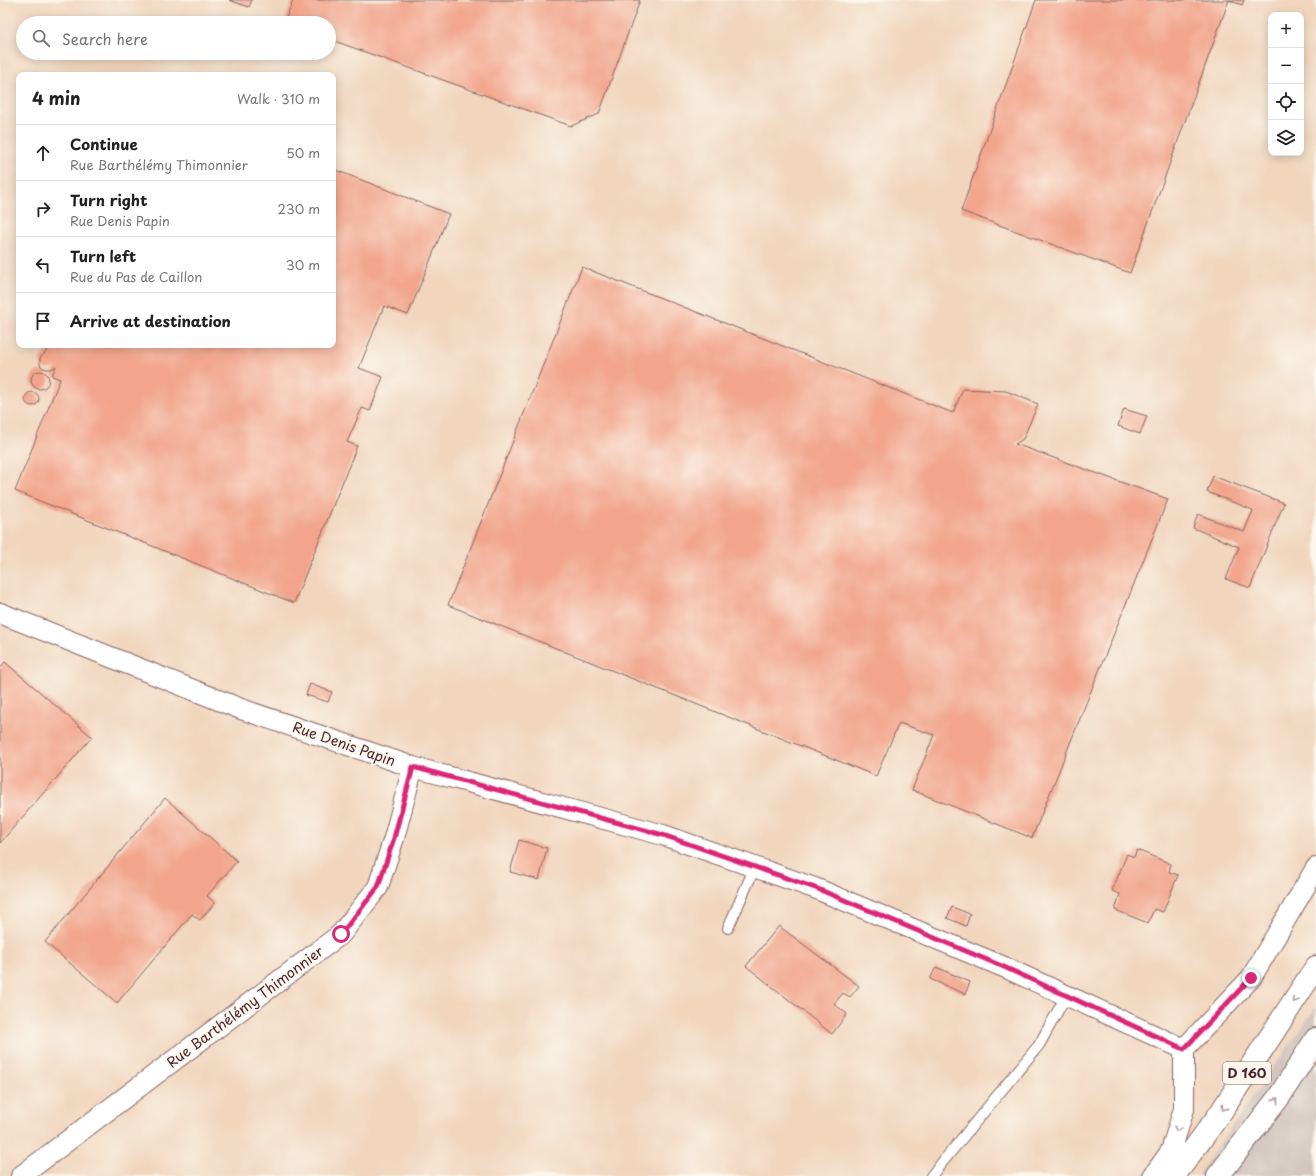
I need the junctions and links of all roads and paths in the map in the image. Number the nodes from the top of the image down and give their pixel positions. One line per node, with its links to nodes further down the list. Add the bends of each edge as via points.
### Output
1 (0, 613): 2 (street, Rue Denis Papin, via 241,709)
2 (413, 767): 3 (street, Rue Denis Papin, via 663,835); 10 (street, Rue Barthélémy Thimonnier, via 378,887 341,934)
3 (755, 867): 5 (lane); 7 (street, Rue Denis Papin, via 818,889 1004,967)
4 (1316, 868): 9 (street, via 1251,978)
5 (728, 928)
6 (1316, 967): 13 (main road, D 160, one-way to 13, via 1219,1115)
7 (1066, 996): 9 (street, Rue Denis Papin); 11 (lane, via 1039,1045)
8 (1316, 1040): 14 (main road, D 160, one-way to 8, via 1278,1097)
9 (1184, 1049): 12 (street, one-way to 12, via 1184,1109 1171,1151)
10 (21, 1176)
11 (931, 1176)
12 (1153, 1176)
13 (1174, 1176)
14 (1218, 1176)

